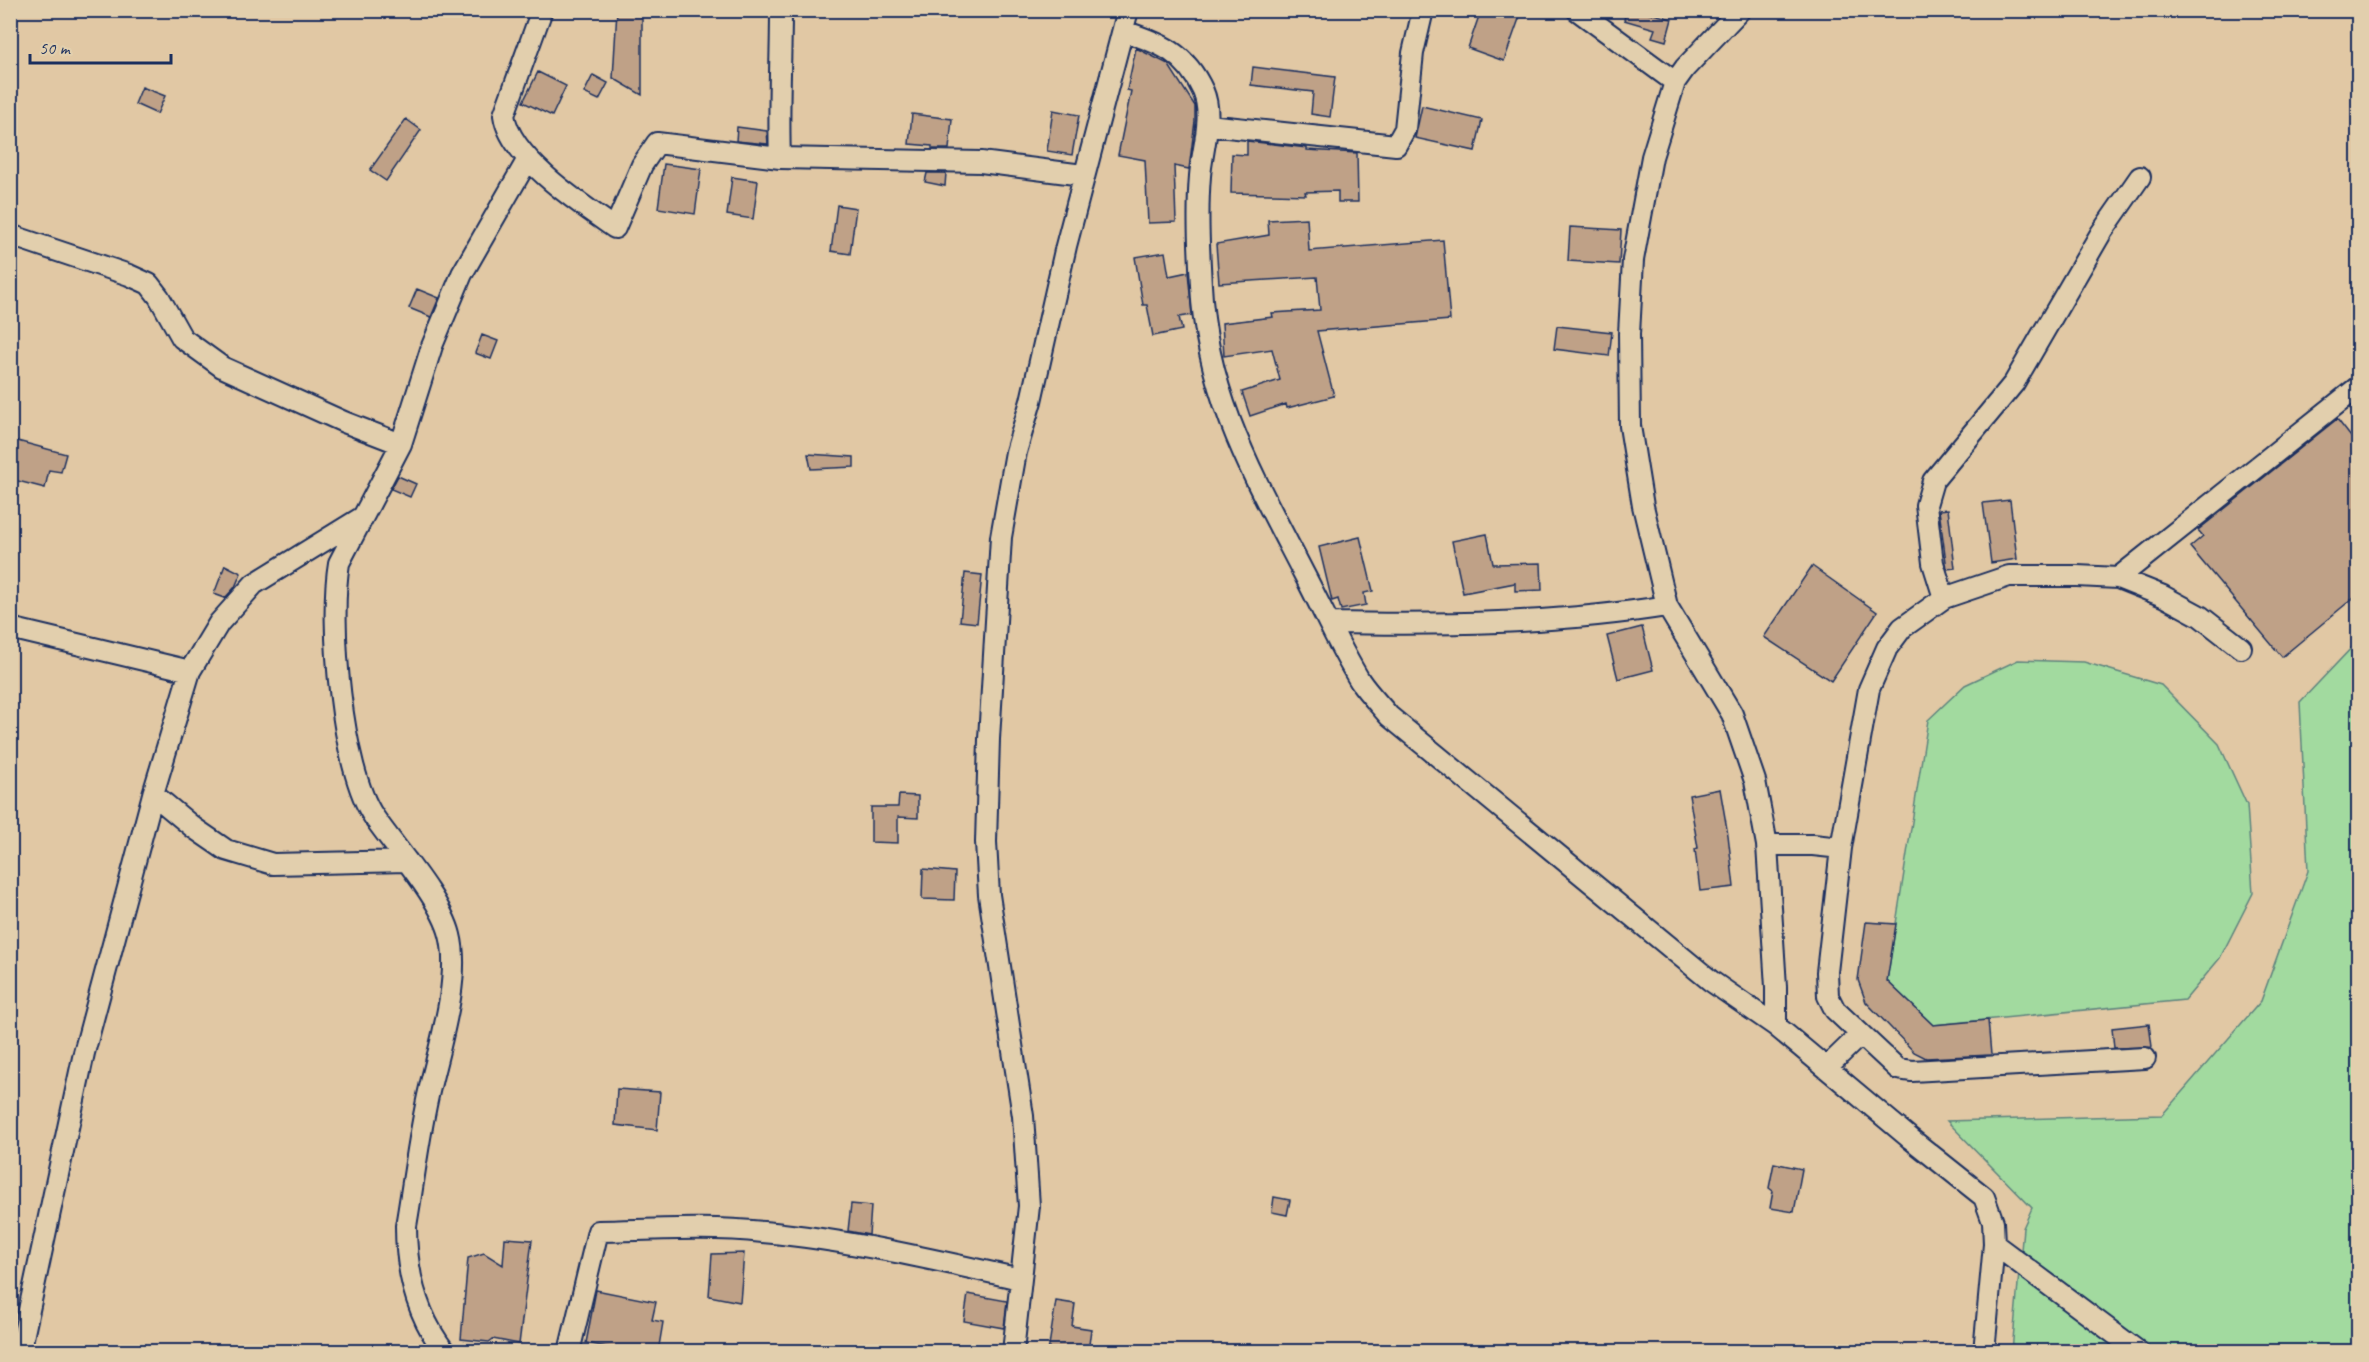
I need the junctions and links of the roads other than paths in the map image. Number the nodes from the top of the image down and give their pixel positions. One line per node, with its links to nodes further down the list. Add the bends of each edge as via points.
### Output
1 (542, 10): 11 (street, via 504,115 506,129)
2 (781, 10): 10 (street)
3 (1128, 10): 7 (street)
4 (1423, 10): 9 (street, via 1413,53 1405,129 1396,145)
5 (1577, 10): 8 (street)
6 (1740, 10): 8 (street)
7 (1123, 31): 9 (street, via 1157,42 1185,61 1204,93); 12 (street)
8 (1675, 82): 20 (street, via 1652,157 1635,249 1629,334 1630,426 1643,506)
9 (1208, 125): 21 (street, via 1200,175 1198,239 1202,318 1212,370 1251,471)
10 (780, 158): 11 (street, via 657,143 642,165 615,228 569,197); 12 (street, via 981,162)
11 (528, 159): 16 (street, via 462,274 432,346)
12 (1083, 175): 34 (street, via 1016,452 1001,537 990,717 986,842 989,895 1023,1116 1029,1206)
13 (2140, 177): 19 (street, via 2101,232 2014,383 1933,482 1926,505 1933,563)
14 (10, 235): 16 (street, via 149,284 182,338 222,367)
15 (2358, 387): 18 (street)
16 (401, 444): 17 (street)
17 (361, 518): 24 (street, via 254,584 219,624); 28 (street, via 339,563 336,582 338,678 354,774 372,814)
18 (2118, 578): 19 (street, via 2009,576); 23 (street, via 2200,616)
19 (1944, 598): 27 (street, via 1902,628 1877,668 1869,688)
20 (1667, 606): 21 (street, via 1623,613 1440,625); 26 (street, via 1732,714 1755,780)
21 (1330, 623): 29 (street, via 1361,682 1389,716 1711,981)
22 (10, 628): 24 (street)
23 (2241, 648)
24 (190, 671): 25 (street)
25 (153, 794): 28 (street, via 226,850 273,864); 35 (street, via 84,1053)
26 (1767, 845): 27 (street); 29 (street)
27 (1841, 848): 30 (street, via 1827,972 1828,996 1835,1010)
28 (407, 861): 36 (street, via 444,917 454,957 406,1226 406,1249 418,1306)
29 (1776, 1026): 32 (street)
30 (1860, 1035): 31 (street, via 1898,1069 1912,1071); 32 (street)
31 (2145, 1058)
32 (1827, 1067): 33 (street, via 1984,1197 1993,1222)
33 (1994, 1244): 39 (street); 40 (street)
34 (1020, 1279): 37 (street, via 884,1249 764,1232 598,1231); 38 (street)
35 (20, 1352)
36 (445, 1352)
37 (569, 1352)
38 (1012, 1352)
39 (1984, 1352)
40 (2139, 1352)

